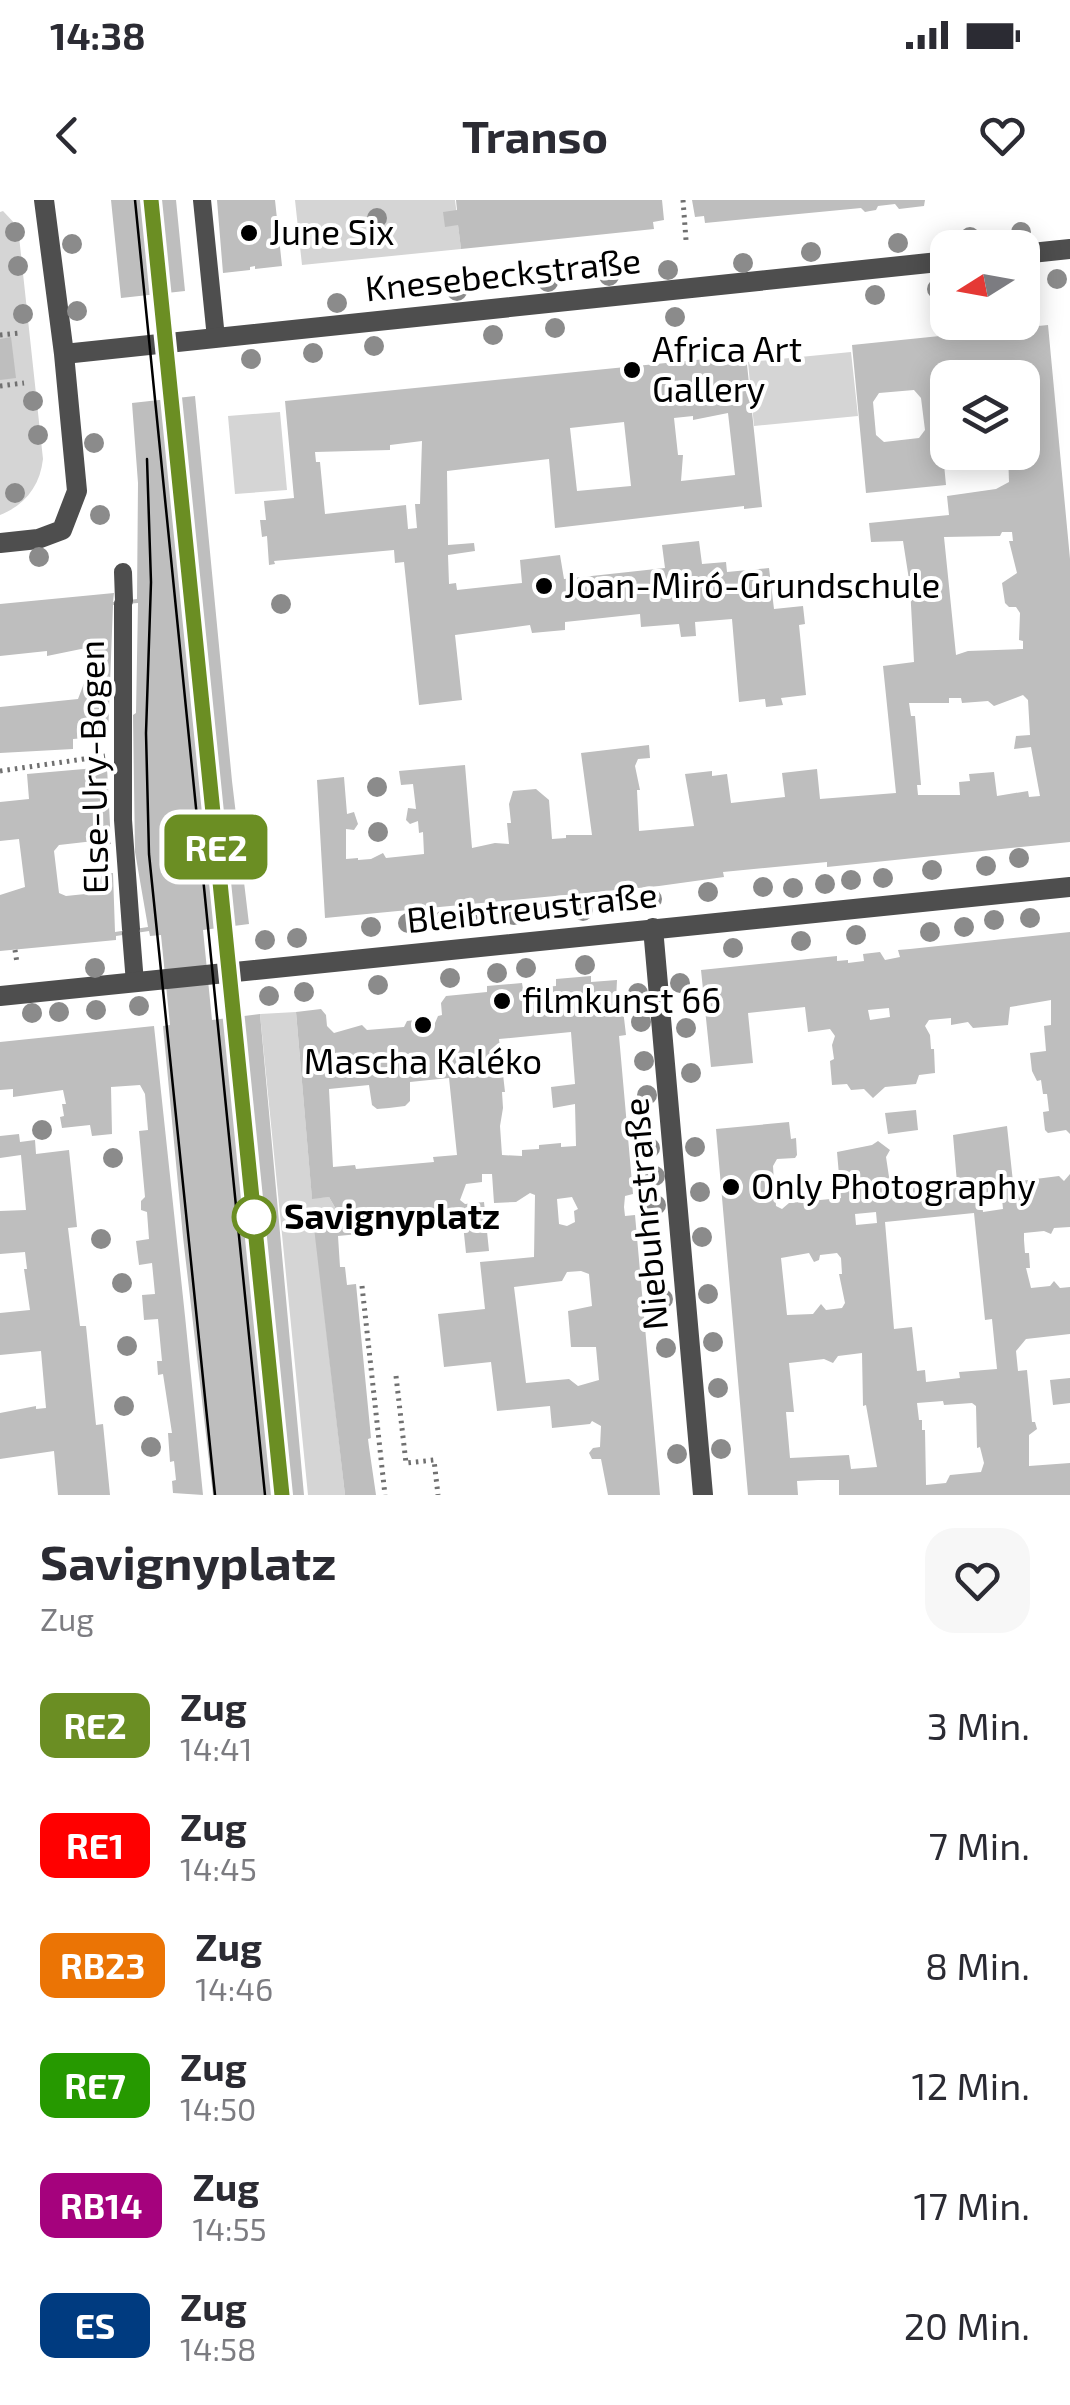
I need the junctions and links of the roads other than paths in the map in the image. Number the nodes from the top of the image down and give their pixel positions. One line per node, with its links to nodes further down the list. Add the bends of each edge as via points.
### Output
1 (44, 200): 7 (street)
2 (202, 200): 6 (street)
3 (1070, 249): 4 (street)
4 (1040, 252)
5 (930, 263): 6 (street, Knesebeckstraße)
6 (216, 338): 7 (street, Knesebeckstraße)
7 (64, 354): 8 (street, via 76,491 71,512 62,530 50,536)
8 (0, 543)
9 (122, 572): 12 (street, Else-Ury-Bogen, via 122,753)
10 (1070, 888): 11 (street, Bleibtreustraße)
11 (653, 928): 12 (street, Bleibtreustraße); 14 (street, Niebuhrstraße)
12 (135, 983): 13 (street, Bleibtreustraße)
13 (0, 996)
14 (703, 1495)

